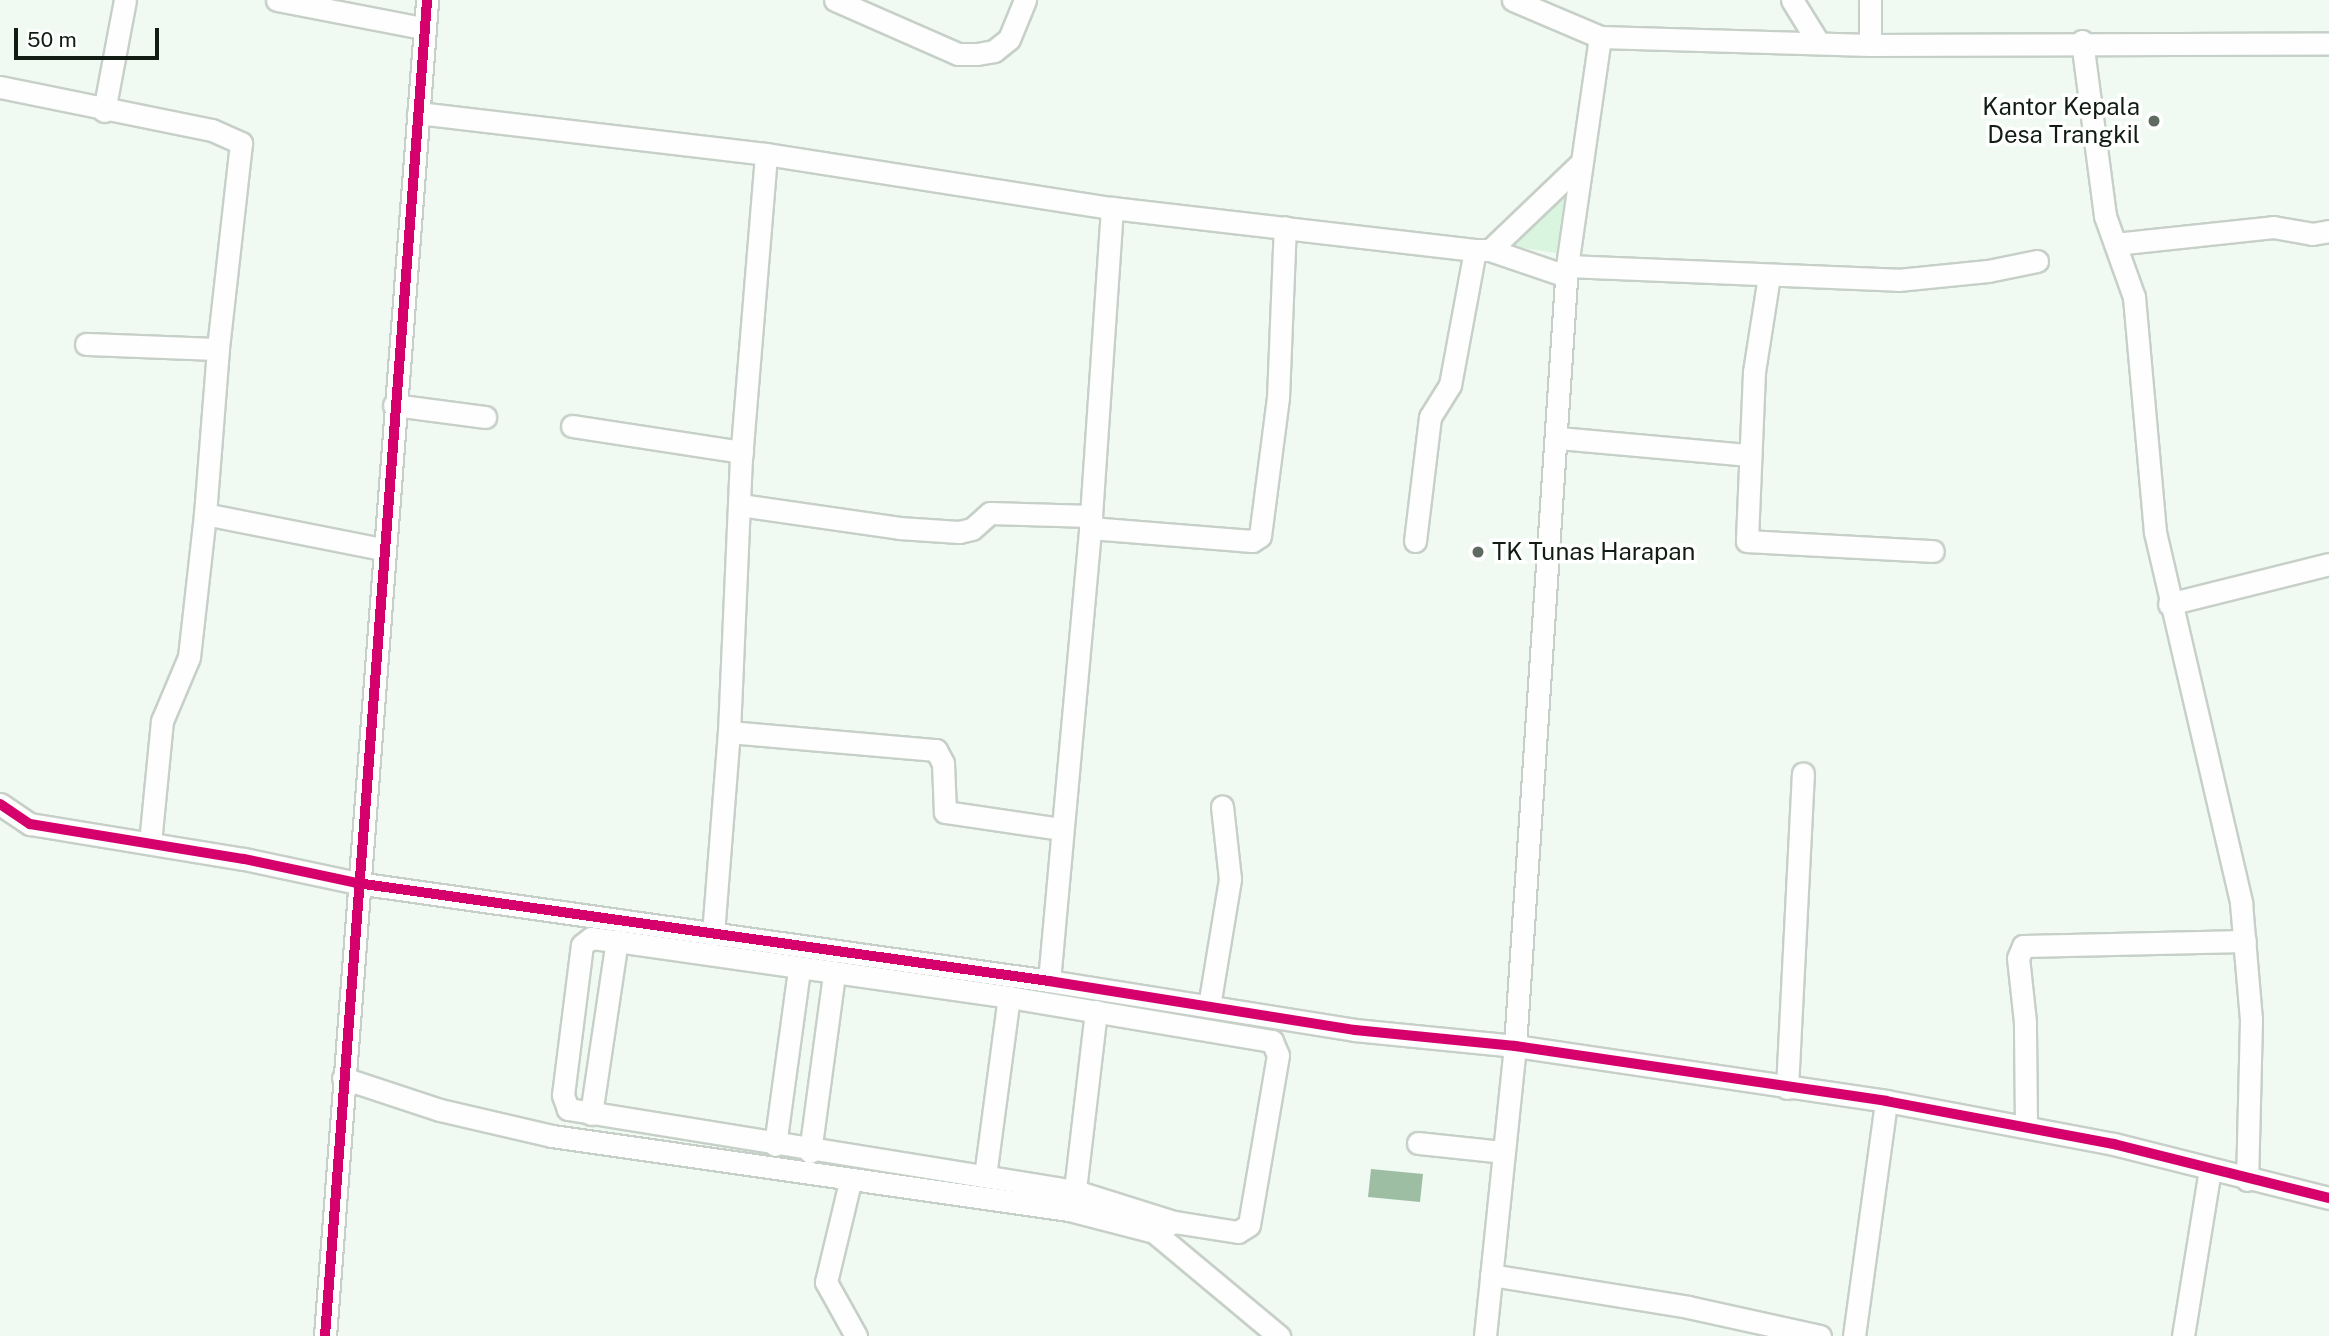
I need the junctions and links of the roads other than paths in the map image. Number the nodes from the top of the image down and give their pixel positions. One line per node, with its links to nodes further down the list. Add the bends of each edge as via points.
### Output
1 (125, 0): 16 (street)
2 (276, 0): 9 (street)
3 (427, 0): 9 (street)
4 (835, 0): 5 (street, via 958,54 976,54 994,51 1009,39)
5 (1025, 0)
6 (1513, 0): 10 (street)
7 (1792, 0): 12 (street)
8 (1870, 0): 14 (street)
9 (422, 29): 17 (street)
10 (1600, 37): 12 (street); 19 (street)
11 (2082, 41): 13 (street); 14 (street); 23 (street, via 2101,196)
12 (1818, 42): 14 (street)
13 (2329, 43)
14 (1870, 45)
15 (0, 87): 16 (street)
16 (104, 111): 29 (street, via 212,130 242,143)
17 (418, 113): 18 (street); 30 (street)
18 (766, 154): 20 (street); 34 (street)
19 (1578, 166): 24 (street); 26 (street)
20 (1112, 208): 21 (street); 38 (street)
21 (1285, 227): 24 (street); 38 (street, via 1278,398 1260,536 1252,541)
22 (2329, 231): 23 (street, via 2312,234 2273,227)
23 (2115, 244): 43 (street, via 2134,297 2148,471)
24 (1482, 250): 26 (street); 39 (street, via 1450,385 1430,417)
25 (2037, 261): 27 (street, via 1937,278)
26 (1566, 271): 27 (street); 33 (street)
27 (1769, 276): 35 (street, via 1754,372)
28 (86, 344): 29 (street)
29 (218, 349): 37 (street)
30 (394, 405): 31 (street); 40 (street)
31 (485, 417)
32 (572, 426): 34 (street)
33 (1558, 438): 35 (street); 60 (street)
34 (742, 452): 36 (street)
35 (1750, 455): 41 (street, via 1747,541)
36 (740, 505): 38 (street, via 959,532 972,529 989,513); 44 (street)
37 (205, 514): 40 (street); 49 (street, via 189,657 162,721)
38 (1090, 522): 48 (street)
39 (1415, 541)
40 (382, 549): 50 (street)
41 (1933, 551)
42 (2329, 564): 43 (street)
43 (2168, 604): 53 (street, via 2241,903)
44 (729, 732): 48 (street, via 936,750 943,763 945,813); 51 (street)
45 (1803, 773): 62 (street)
46 (0, 804): 49 (street, via 30,824)
47 (1222, 806): 58 (street, via 1230,879)
48 (1060, 829): 56 (street)
49 (150, 843): 50 (street)
50 (358, 883): 51 (street); 61 (street)
51 (713, 934): 56 (street)
52 (617, 941): 54 (street); 64 (street); 64 (street, via 591,938 582,945 563,1095 568,1110)
53 (2245, 941): 65 (street, via 2023,946 2018,958 2025,1021); 72 (street, via 2252,1108)
54 (799, 969): 55 (street); 67 (street)
55 (834, 975): 57 (street); 68 (street)
56 (1049, 981): 58 (street)
57 (1009, 997): 59 (street); 71 (street)
58 (1209, 1006): 60 (street, via 1356,1030)
59 (1096, 1011): 74 (street); 76 (street, via 1264,1037 1276,1047 1249,1226 1238,1232)
60 (1515, 1046): 62 (street); 69 (street)
61 (343, 1078): 73 (street, via 440,1111 552,1136); 80 (street)
62 (1787, 1088): 63 (street)
63 (1886, 1101): 65 (street); 84 (street)
64 (591, 1114): 67 (street)
65 (2026, 1125): 70 (street)
66 (1418, 1143): 69 (street)
67 (775, 1145): 68 (street)
68 (810, 1152): 71 (street)
69 (1504, 1152): 78 (street)
70 (2210, 1169): 72 (street); 85 (street)
71 (985, 1177): 74 (street)
72 (2247, 1180): 75 (street)
73 (850, 1182): 77 (street, via 1069,1210); 79 (street, via 826,1282)
74 (1075, 1192): 76 (street)
75 (2329, 1198)
76 (1174, 1222): 77 (street)
77 (1154, 1232): 81 (street)
78 (1491, 1275): 82 (street); 83 (street, via 1688,1307)
79 (854, 1335)
80 (325, 1336)
81 (1279, 1336)
82 (1485, 1336)
83 (1820, 1336)
84 (1854, 1336)
85 (2183, 1336)

